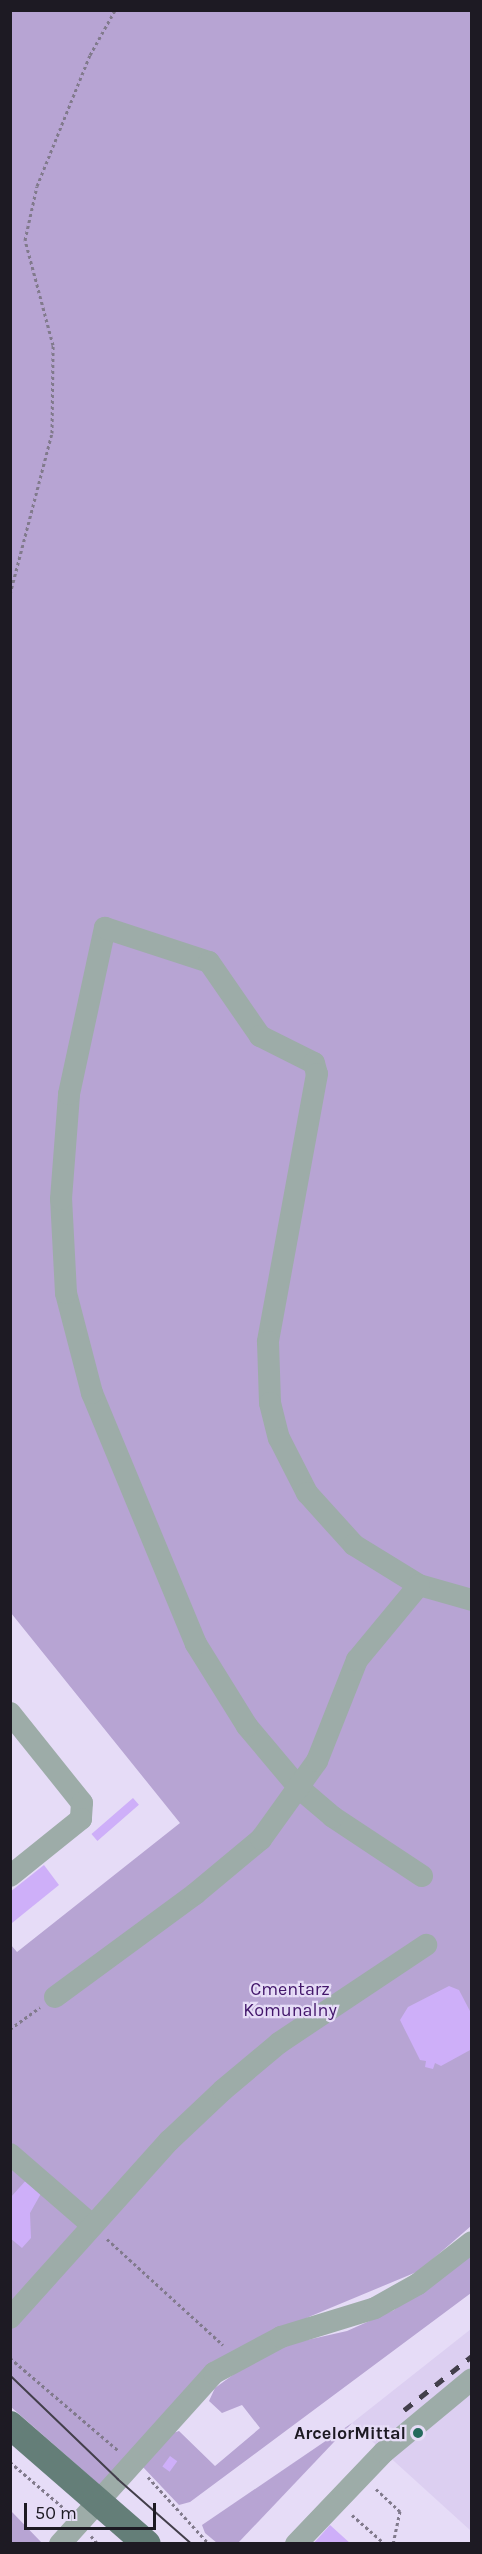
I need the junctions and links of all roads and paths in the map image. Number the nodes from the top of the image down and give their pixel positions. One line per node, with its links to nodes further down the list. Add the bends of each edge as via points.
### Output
1 (115, 10): 2 (path, via 90,56 37,186 25,240 53,345 51,433)
2 (10, 594)
3 (419, 1585): 4 (street); 6 (street, via 357,1660 333,1726); 6 (street, via 362,1551 327,1519 294,1471 279,1438 270,1403 268,1342 317,1074 314,1064 260,1036 208,962 105,928 69,1094 63,1141 62,1257 78,1349 92,1394 196,1644 247,1726)
4 (471, 1600)
5 (10, 1713): 7 (street, via 82,1803 81,1819)
6 (299, 1788): 8 (street, via 333,1817); 10 (street, via 261,1839 234,1863)
7 (10, 1876)
8 (422, 1876)
9 (426, 1945): 13 (street, via 279,2043 169,2140)
10 (55, 1996): 11 (path)
11 (10, 2029)
12 (10, 2154): 13 (street)
13 (92, 2225): 15 (street); 16 (path, via 224,2344)
14 (471, 2242): 20 (street, via 418,2284 375,2308 282,2337 214,2373)
15 (10, 2318)
16 (218, 2350)
17 (10, 2358): 20 (path)
18 (471, 2379): 29 (street, via 384,2452)
19 (10, 2425): 23 (main road)
20 (127, 2453): 23 (street); 28 (path)
21 (10, 2462): 25 (path)
22 (372, 2486): 31 (path, via 400,2511)
23 (100, 2502): 25 (street); 27 (main road)
24 (349, 2513): 30 (path)
25 (81, 2524): 26 (street)
26 (60, 2544)
27 (147, 2544)
28 (209, 2544)
29 (296, 2544)
30 (385, 2544)
31 (393, 2544)

